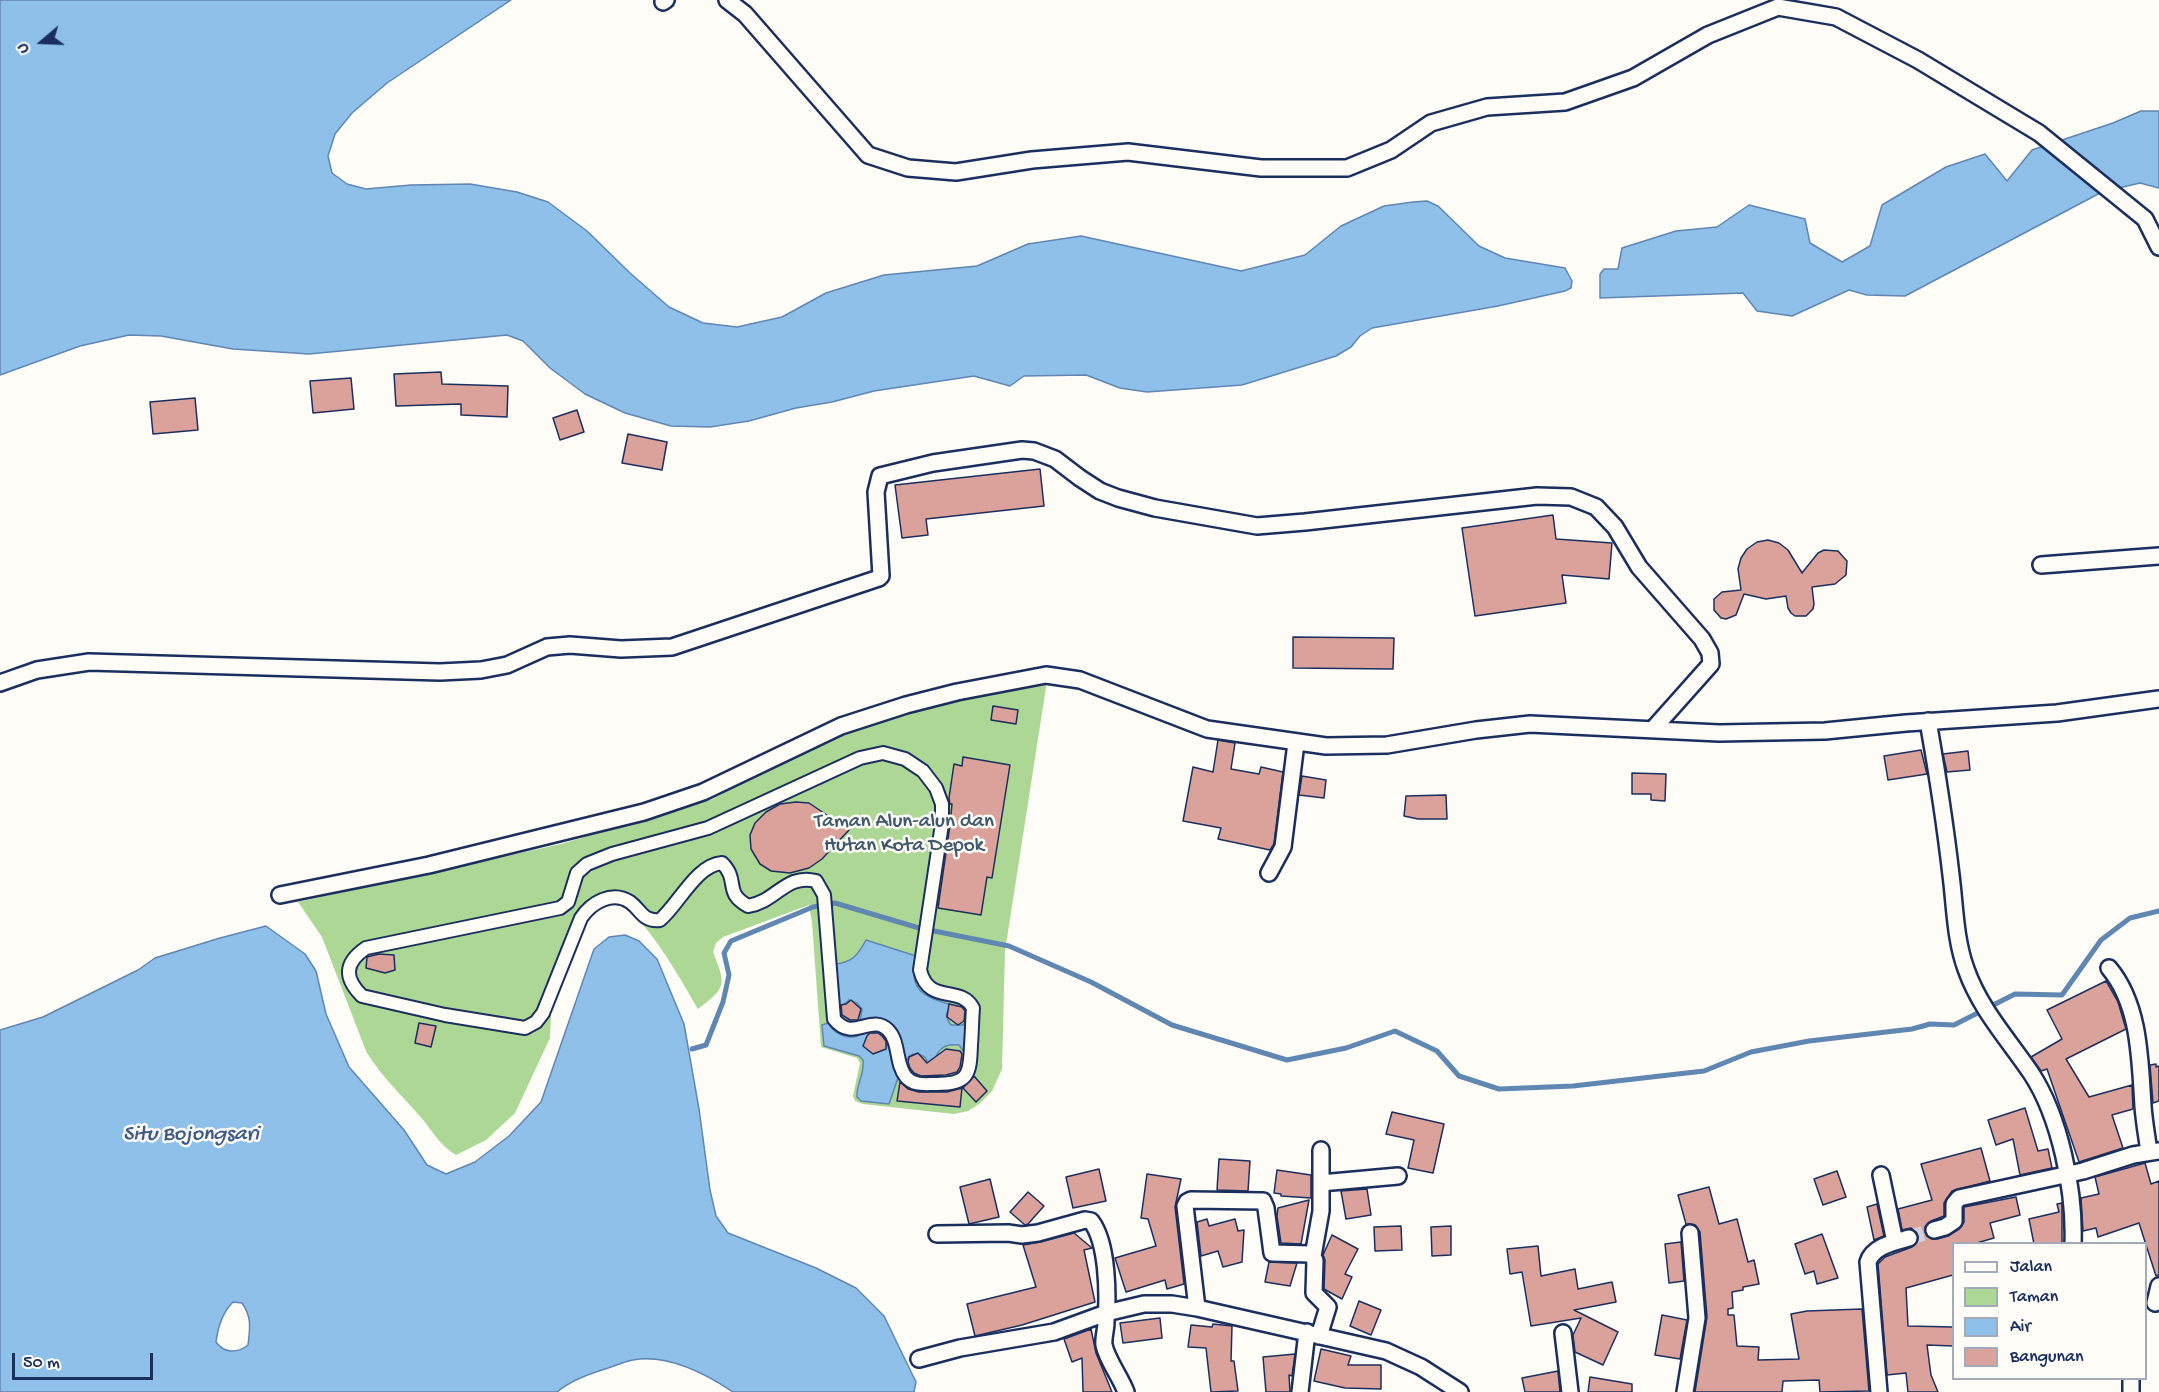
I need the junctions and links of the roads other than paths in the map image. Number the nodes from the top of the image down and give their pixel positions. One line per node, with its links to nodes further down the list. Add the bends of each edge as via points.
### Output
1 (727, 0): 2 (street, via 745,14 868,155 908,168 956,172 1032,160 1128,152 1261,168 1347,168 1391,150 1431,123 1487,107 1565,102 1634,78 1708,35 1778,7 1836,17 1918,60 2039,134 2145,219)
2 (2159, 247)
3 (2159, 556): 4 (street)
4 (2041, 565)
5 (0, 683): 8 (street, via 37,670 89,662 440,672 507,665 548,647 672,647 879,578 876,492 880,476 913,466 1022,450 1044,453 1094,487 1118,498 1257,526 1537,496 1570,497 1596,507 1615,527 1639,567 1710,653 1710,664)
6 (2159, 699): 7 (street, via 2057,713)
7 (1928, 721): 8 (street, via 1825,731); 17 (street, via 1961,950 1984,1006 2046,1099 2055,1121)
8 (1654, 728): 9 (street, via 1530,724 1368,746)
9 (1296, 743): 10 (street, via 1283,847); 11 (street, via 1208,729 1080,680 1046,675 957,692 841,726 703,792 644,812 429,865)
10 (1269, 873)
11 (280, 895)
12 (924, 941): 12 (street, via 920,970 923,980 935,992 963,997 973,1008 970,1068 965,1077 948,1084 916,1084 908,1079 903,1074 894,1039 882,1026 847,1029 834,1019 825,895 816,881 796,880 764,902 748,906 733,893 732,878 722,863 703,870 660,921 644,918 629,902 616,898 600,900 588,908 543,1013 525,1028 446,1016 362,996 349,978 349,966 366,948 560,908 568,902 577,873 587,864 708,828 860,758 883,753 905,759 923,771 942,804)
13 (2109, 968): 15 (street, via 2119,980 2133,1022)
14 (1321, 1150): 19 (street)
15 (2154, 1151): 17 (street)
16 (1881, 1175): 37 (street, via 1902,1240 1874,1252 1868,1262)
17 (2066, 1175): 20 (street, via 1959,1198 1954,1204 1954,1221); 23 (street)
18 (1398, 1176): 19 (street)
19 (1322, 1184): 24 (street)
20 (1934, 1230)
21 (1690, 1233): 36 (street, via 1697,1318)
22 (937, 1234): 28 (street, via 1022,1235 1089,1220 1104,1251)
23 (2073, 1242)
24 (1313, 1256): 27 (street, via 1272,1253 1263,1201 1191,1200 1185,1206); 29 (street, via 1314,1293 1328,1307)
25 (2159, 1286): 26 (street)
26 (2153, 1305)
27 (1197, 1308): 28 (street, via 1144,1304); 29 (street)
28 (1106, 1318): 31 (street); 32 (street, via 1106,1354)
29 (1313, 1334): 33 (street); 34 (street, via 1386,1351)
30 (1563, 1334): 35 (street)
31 (920, 1359)
32 (1126, 1392)
33 (1300, 1392)
34 (1460, 1392)
35 (1570, 1392)
36 (1685, 1392)
37 (1879, 1392)

